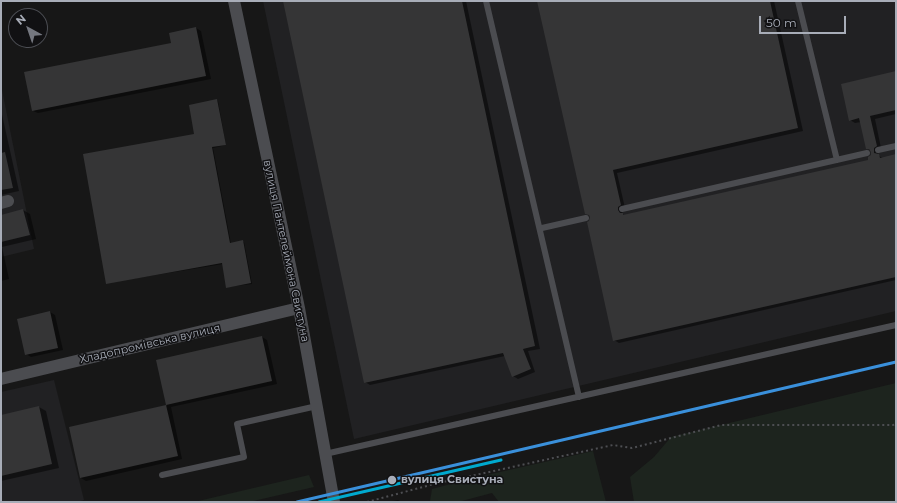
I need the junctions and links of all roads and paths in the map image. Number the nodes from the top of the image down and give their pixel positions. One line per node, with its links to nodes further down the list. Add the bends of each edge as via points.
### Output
1 (234, 1): 11 (street, вулиця Пантелеймона Свистуна)
2 (486, 1): 14 (lane)
3 (798, 1): 7 (lane)
4 (896, 146): 5 (lane)
5 (878, 150)
6 (867, 153): 7 (lane)
7 (837, 160): 8 (lane)
8 (622, 209)
9 (586, 218): 10 (lane)
10 (542, 228)
11 (299, 308): 13 (street, Хладопромівська вулиця); 15 (street, вулиця Пантелеймона Свистуна)
12 (896, 325): 14 (lane)
13 (1, 379)
14 (579, 396): 17 (lane)
15 (317, 406): 17 (street, вулиця Пантелеймона Свистуна); 18 (lane, via 237,424 244,457)
16 (896, 424): 20 (path, via 721,425 632,448 613,445 434,484)
17 (325, 454): 19 (street, вулиця Пантелеймона Свистуна)
18 (162, 475)
19 (334, 502)
20 (367, 502)

